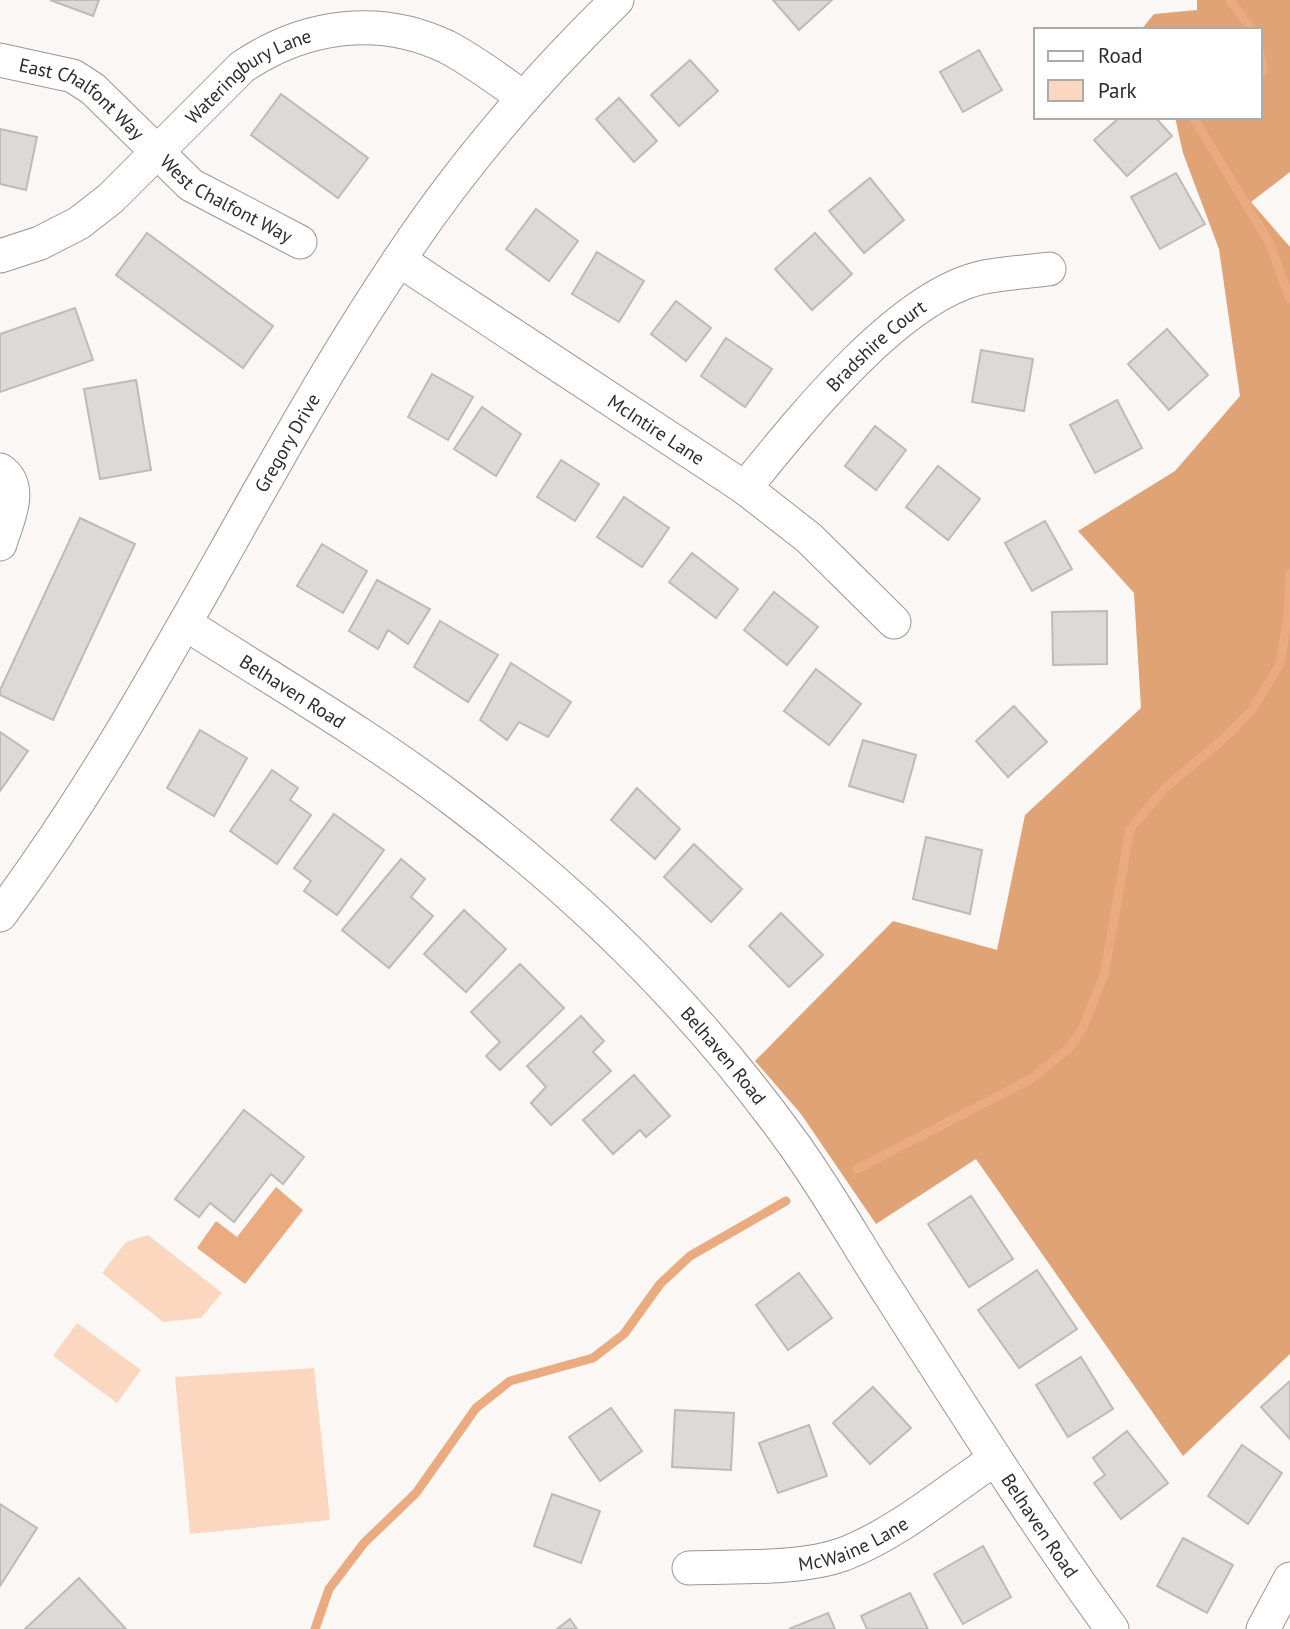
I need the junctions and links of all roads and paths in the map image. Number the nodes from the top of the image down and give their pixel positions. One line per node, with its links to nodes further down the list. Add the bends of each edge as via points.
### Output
1 (617, 0): 4 (street, Gregory Drive)
2 (368, 13): 4 (street, Wateringbury Lane, via 448,48); 5 (street, Wateringbury Lane, via 264,53 219,87)
3 (0, 60): 5 (street, East Chalfont Way, via 73,76)
4 (524, 98): 8 (street, Gregory Drive)
5 (157, 150): 6 (street, West Chalfont Way, via 191,185); 7 (street, Wateringbury Lane, via 111,198 79,223)
6 (300, 242)
7 (0, 256)
8 (398, 260): 11 (street, McIntire Lane); 14 (street, Gregory Drive)
9 (1049, 269): 11 (street, Bradshire Court, via 979,278 947,291 909,316 811,407)
10 (0, 470): 12 (street, via 8,475 15,493)
11 (745, 488): 13 (street, McIntire Lane, via 809,538)
12 (0, 544)
13 (894, 622)
14 (186, 624): 15 (street, Gregory Drive, via 52,846); 16 (street, Belhaven Road, via 366,738 458,803 530,860 631,955 720,1051 795,1146)
15 (0, 915)
16 (995, 1459): 17 (street, McWaine Lane, via 880,1536 844,1554 814,1562); 19 (street, Belhaven Road)
17 (689, 1568)
18 (1290, 1578): 20 (street)
19 (1112, 1629)
20 (1263, 1629)

